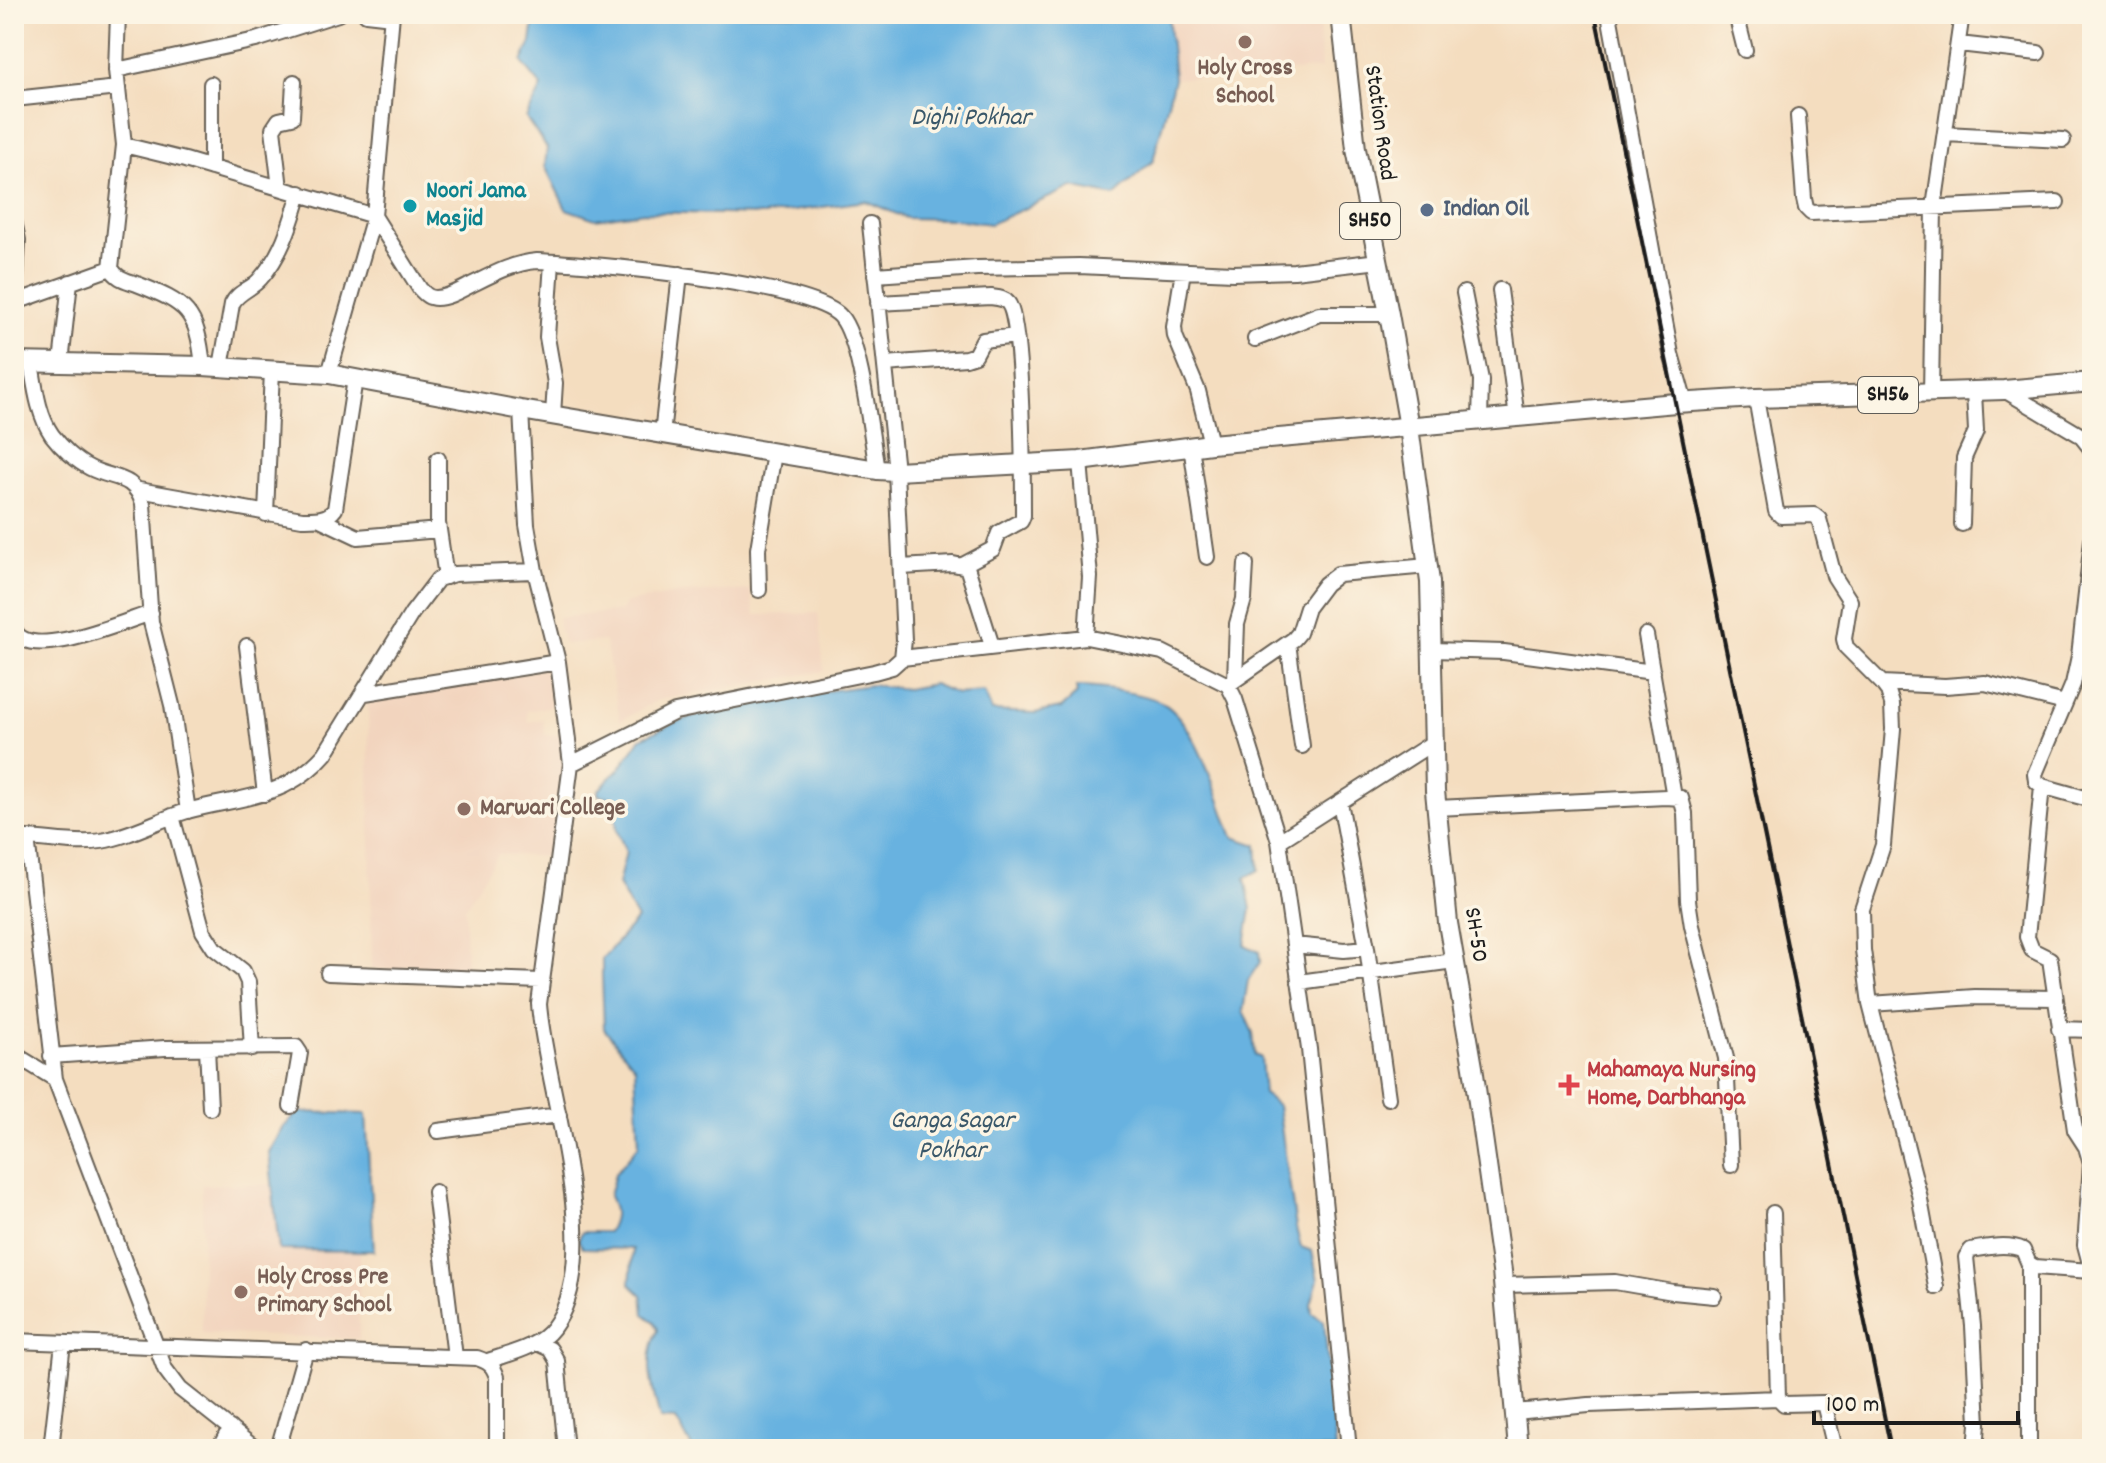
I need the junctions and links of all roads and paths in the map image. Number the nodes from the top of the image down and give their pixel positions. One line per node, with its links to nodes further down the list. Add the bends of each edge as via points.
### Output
1 (118, 14): 12 (street)
2 (338, 14): 12 (street, via 256,40)
3 (366, 14): 8 (street)
4 (1341, 14): 29 (main road, Station Road / SH50, via 1356,149)
5 (1609, 14): 56 (street, via 1671,354)
6 (1736, 14): 10 (street)
7 (1962, 14): 9 (street)
8 (392, 15): 26 (street)
9 (1959, 44): 11 (street); 18 (street)
10 (1745, 50)
11 (2038, 53)
12 (116, 70): 15 (street)
13 (294, 82): 22 (street, via 292,117 279,120 273,129)
14 (211, 84): 21 (street)
15 (118, 88): 16 (street); 20 (street)
16 (14, 99)
17 (1798, 116): 25 (street, via 1804,199 1811,213)
18 (1945, 134): 19 (street); 25 (street)
19 (2063, 140)
20 (124, 145): 21 (street); 31 (street)
21 (211, 168): 22 (street)
22 (280, 188): 23 (street)
23 (300, 193): 26 (street); 47 (street, via 279,252 258,282 235,298)
24 (2057, 202): 25 (street)
25 (1934, 207): 54 (street)
26 (374, 216): 30 (street, via 429,297 450,295 521,263); 49 (street)
27 (14, 221): 38 (street)
28 (870, 224): 34 (street)
29 (1379, 261): 32 (street, via 1294,271); 40 (main road, Station Road / SH50)
30 (552, 262): 33 (street); 58 (street, via 547,337 555,383)
31 (111, 268): 35 (street); 47 (street, via 119,278 167,297 187,312)
32 (1183, 271): 34 (street, via 1079,266); 63 (street, via 1175,336 1198,391)
33 (680, 274): 62 (street); 70 (street, via 774,291 836,311 856,352)
34 (875, 275): 39 (street)
35 (70, 282): 38 (street); 45 (street)
36 (1500, 290): 59 (street)
37 (1464, 293): 60 (street, via 1481,380)
38 (16, 302): 41 (street)
39 (878, 303): 42 (street, via 1003,299 1010,304); 46 (street)
40 (1389, 314): 43 (street, via 1319,314); 61 (main road, Station Road / SH50)
41 (14, 319)
42 (1016, 336): 46 (street, via 983,340 975,355 966,358); 69 (street)
43 (1255, 339)
44 (22, 362): 45 (main road); 72 (street, via 51,434 89,468)
45 (61, 363): 47 (main road)
46 (885, 364): 71 (street)
47 (212, 366): 48 (main road)
48 (272, 370): 49 (main road); 73 (street)
49 (329, 374): 50 (main road)
50 (355, 379): 57 (main road); 74 (street, via 335,509)
51 (2092, 382): 52 (main road, SH56)
52 (2004, 390): 53 (main road, SH56); 65 (street, via 2080,435)
53 (1974, 392): 54 (main road, SH56); 75 (street, via 1976,431 1964,458)
54 (1931, 394): 55 (main road, SH56)
55 (1756, 398): 56 (main road, SH56); 98 (street, via 1776,511 1781,516 1819,519 1834,576 1850,601 1846,647)
56 (1685, 403): 59 (main road, SH56)
57 (521, 410): 58 (main road); 83 (street)
58 (553, 415): 62 (main road)
59 (1517, 418): 60 (main road, SH56)
60 (1480, 421): 61 (main road, SH56)
61 (1409, 427): 63 (main road); 81 (main road, SH-50)
62 (662, 434): 66 (main road)
63 (1211, 444): 64 (main road)
64 (1191, 446): 68 (main road); 78 (street)
65 (2092, 450)
66 (774, 453): 70 (main road); 85 (street, via 758,549)
67 (438, 459): 76 (street)
68 (1080, 461): 69 (main road); 89 (street, via 1090,577)
69 (1024, 464): 71 (main road); 80 (street, via 1021,521 999,533 993,549)
70 (877, 470): 71 (main road)
71 (896, 471): 82 (street)
72 (139, 490): 73 (street); 86 (street)
73 (266, 514): 74 (street)
74 (320, 519): 76 (street, via 358,537)
75 (1962, 524)
76 (439, 530): 84 (street)
77 (2092, 540): 100 (street, via 2079,656)
78 (1207, 557)
79 (1246, 564): 97 (street)
80 (963, 565): 82 (street); 92 (street, via 970,570)
81 (1428, 566): 90 (street, via 1338,574 1307,608 1299,633); 93 (main road, SH-50)
82 (901, 567): 94 (street)
83 (535, 571): 84 (street); 95 (street)
84 (446, 577): 99 (street, via 427,592)
85 (759, 590)
86 (151, 613): 87 (street, via 66,641 29,643); 110 (street)
87 (14, 629)
88 (1646, 635): 96 (street)
89 (1086, 637): 92 (street); 97 (street, via 1162,652)
90 (1288, 643): 97 (street); 102 (street)
91 (247, 646): 105 (street)
92 (992, 646): 94 (street)
93 (1432, 650): 96 (street, via 1504,652); 101 (main road, SH-50)
94 (902, 658): 103 (street, via 874,672 675,712)
95 (558, 662): 99 (street); 103 (street)
96 (1653, 672): 106 (street)
97 (1232, 683): 113 (street)
98 (1882, 683): 100 (street, via 1985,683); 122 (street, via 1892,704 1893,729 1883,845 1862,909)
99 (365, 693): 105 (street, via 309,772)
100 (2065, 703): 104 (street, via 2037,764 2036,781)
101 (1434, 742): 108 (street); 109 (main road, SH-50)
102 (1302, 746)
103 (571, 764): 119 (street)
104 (2042, 786): 107 (street); 121 (street, via 2027,937 2032,950 2050,959)
105 (265, 794): 110 (street)
106 (1674, 797): 109 (street); 135 (street, via 1681,798 1685,813 1692,926 1726,1058)
107 (2092, 800)
108 (1340, 802): 113 (street); 115 (street)
109 (1437, 808): 116 (main road, SH-50)
110 (188, 811): 111 (street)
111 (172, 816): 112 (street, via 99,842); 126 (street, via 203,931 248,982)
112 (21, 837): 128 (street)
113 (1279, 841): 114 (street)
114 (1294, 945): 115 (street); 120 (street)
115 (1367, 948): 117 (street)
116 (1454, 961): 117 (street); 140 (main road, SH-50)
117 (1370, 972): 120 (street); 130 (street)
118 (328, 973): 119 (street)
119 (541, 981): 133 (street, via 541,1029)
120 (1299, 982): 159 (street)
121 (2054, 998): 122 (street); 123 (street)
122 (1870, 1004): 141 (street, via 1919,1194)
123 (2059, 1029): 124 (street); 139 (street, via 2075,1130 2091,1164 2085,1245)
124 (2092, 1030)
125 (207, 1048): 126 (street); 128 (street); 132 (street)
126 (252, 1049): 131 (street, via 296,1047 300,1053)
127 (14, 1054): 129 (street)
128 (51, 1056): 129 (street)
129 (55, 1079): 146 (street)
130 (1388, 1098)
131 (291, 1106)
132 (210, 1108)
133 (559, 1115): 134 (street); 145 (street, via 577,1251 562,1312)
134 (438, 1131)
135 (1731, 1165)
136 (435, 1192): 148 (street)
137 (1773, 1213): 150 (street)
138 (2029, 1264): 139 (street); 162 (street, via 2017,1247 1971,1250 1966,1257); 163 (street)
139 (2092, 1271)
140 (1503, 1285): 142 (street, via 1615,1282); 151 (main road, SH-50)
141 (1936, 1287)
142 (1714, 1296)
143 (14, 1341): 144 (street)
144 (63, 1343): 146 (street); 153 (street)
145 (537, 1343): 149 (street); 158 (street, via 550,1349 557,1361)
146 (156, 1345): 147 (street); 152 (street, via 180,1389)
147 (306, 1350): 148 (street); 156 (street)
148 (455, 1357): 149 (street)
149 (488, 1361): 157 (street, via 497,1377)
150 (1778, 1398): 151 (street); 161 (street, via 1784,1404 1824,1403)
151 (1515, 1412): 160 (main road, SH-50)
152 (230, 1428): 154 (street); 155 (street)
153 (51, 1449)
154 (219, 1449)
155 (256, 1449)
156 (278, 1449)
157 (497, 1449)
158 (566, 1449)
159 (1349, 1449)
160 (1518, 1449)
161 (1835, 1449)
162 (1976, 1449)
163 (2029, 1449)

